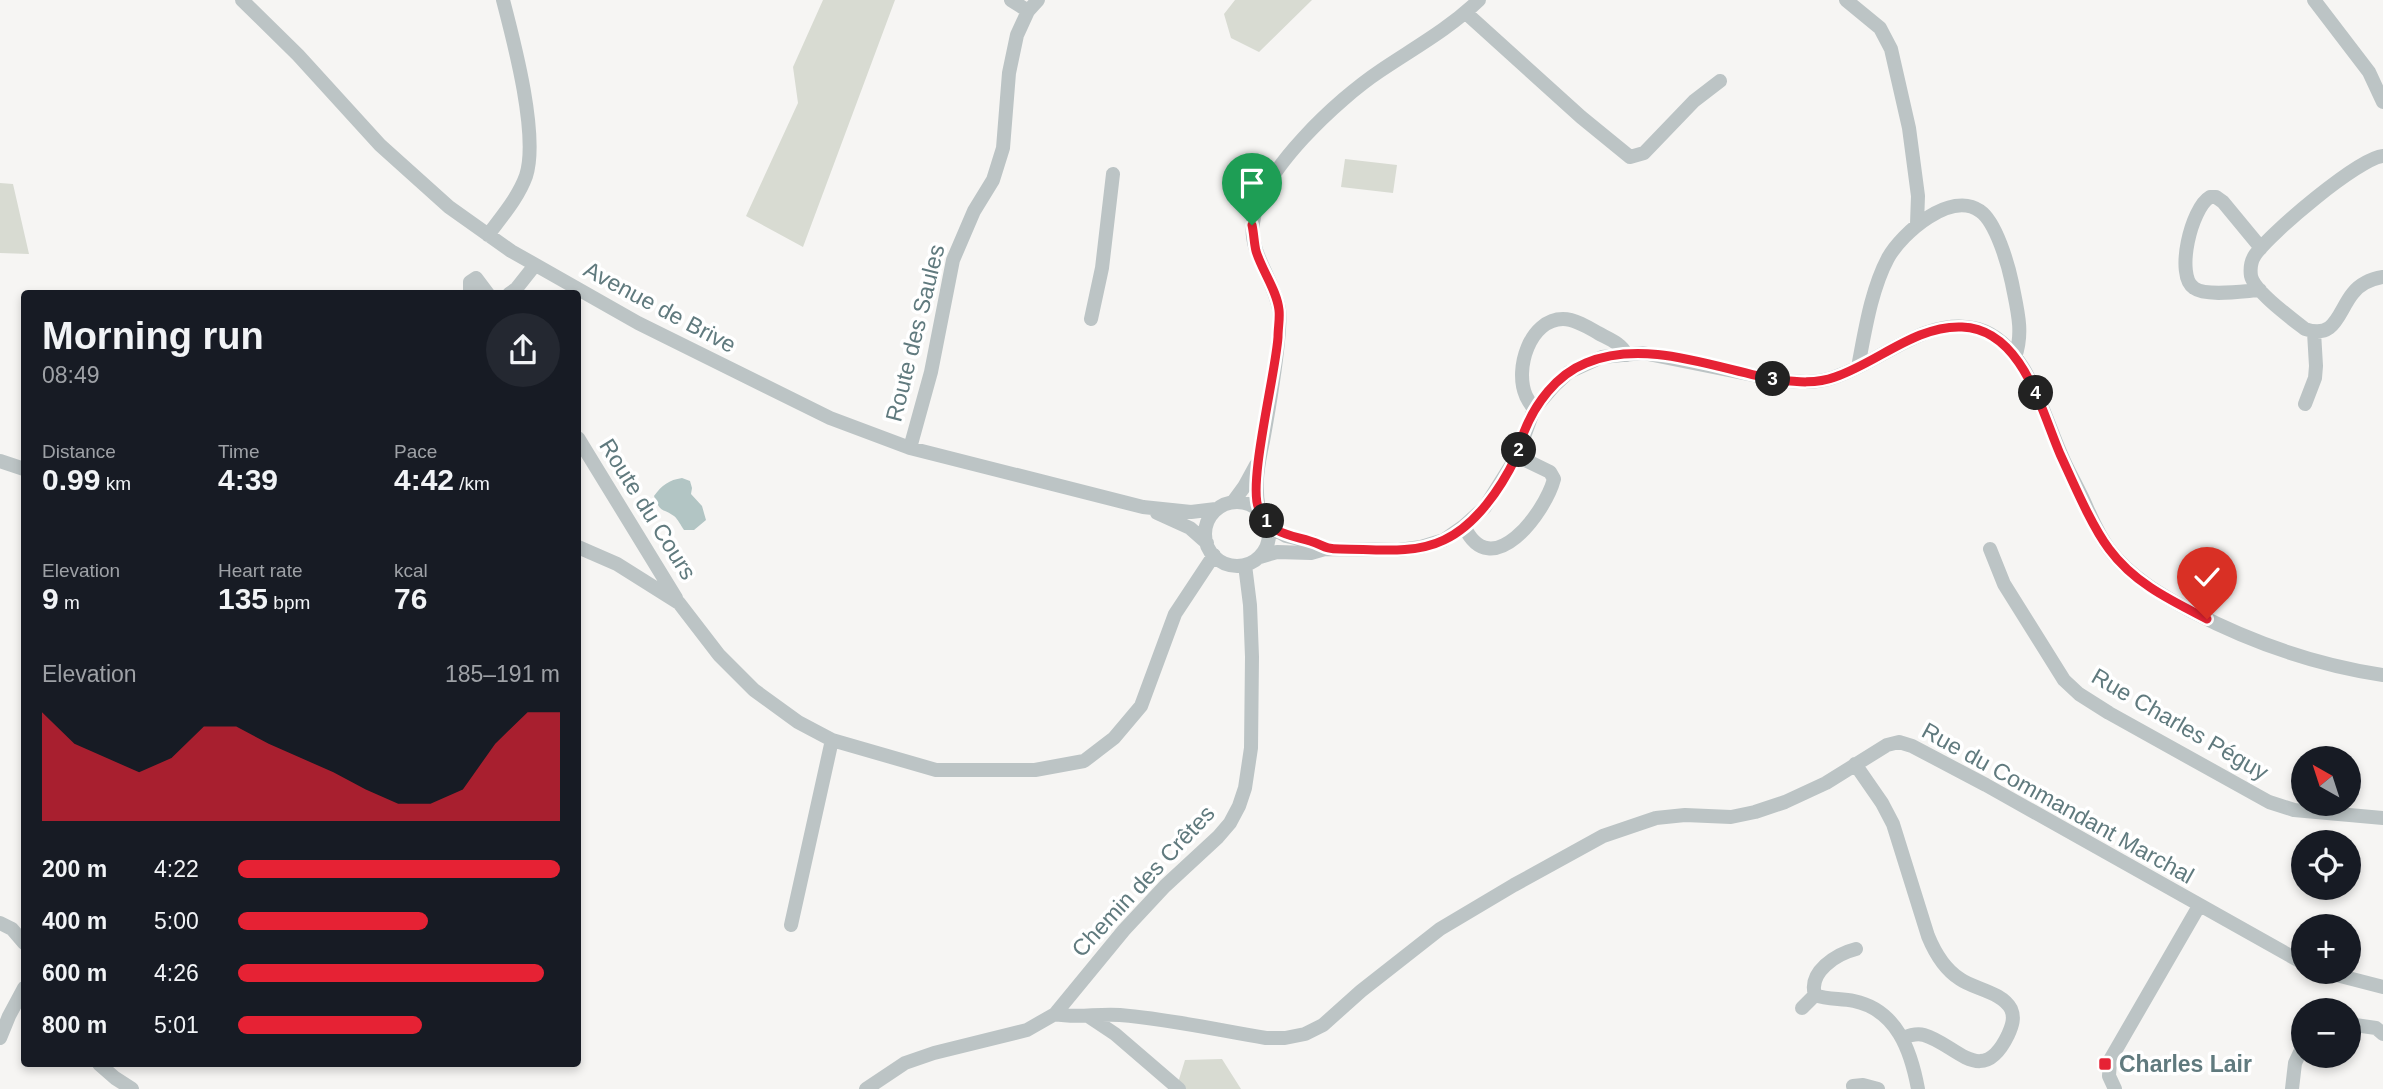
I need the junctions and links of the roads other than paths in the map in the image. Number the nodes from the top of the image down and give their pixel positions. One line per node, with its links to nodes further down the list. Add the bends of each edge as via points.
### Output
1 (242, 0): 14 (street, Avenue de Brive, via 380,145 449,207)
2 (503, 0): 14 (street, via 531,141 526,175 514,201)
3 (1011, 0): 7 (street, Route des Saules)
4 (1479, 0): 8 (street)
5 (1846, 0): 13 (street, via 1880,28 1891,49 1909,128)
6 (2314, 0): 10 (street, via 2369,72)
7 (1033, 6): 32 (street, Route des Saules, via 1017,35 1003,148 993,180 954,260)
8 (1466, 13): 9 (street, via 1630,157 1644,153); 35 (street, via 1351,93 1289,153 1258,202 1252,225 1256,250 1279,309)
9 (1720, 81)
10 (2383, 102)
11 (2383, 156): 15 (street, via 2370,159 2313,200)
12 (1113, 174): 24 (street)
13 (1917, 224): 27 (street, via 1947,208 1964,206 1978,208 1988,217 2010,272 2020,342); 28 (street, via 1895,247 1879,279)
14 (488, 234): 16 (street, Avenue de Brive)
15 (2260, 248): 22 (street, via 2251,267 2253,282); 22 (street, via 2216,197 2200,206 2185,255 2188,280 2196,290)
16 (535, 265): 20 (street); 21 (street, Avenue de Brive)
17 (2383, 277): 25 (street, via 2359,287 2331,327)
18 (470, 290): 19 (street, via 470,282 476,278)
19 (485, 290)
20 (515, 290)
21 (579, 290)
22 (2260, 290): 25 (street)
23 (581, 291): 32 (street, Avenue de Brive, via 783,396)
24 (1091, 319)
25 (2314, 332): 29 (street, via 2315,378)
26 (1627, 355): 28 (street, via 1643,353 1800,383 1836,377); 30 (street, via 1602,357 1569,372); 30 (street, via 1623,346 1584,326 1553,320 1542,327 1524,356 1525,394)
27 (2015, 357): 28 (street, via 1980,330 1962,327 1928,332); 50 (street, via 2030,380 2091,518 2108,547 2137,579 2239,636 2318,662)
28 (1858, 367)
29 (2305, 404)
30 (1534, 410): 33 (street)
31 (581, 443): 49 (street, Route du Cours)
32 (910, 448): 38 (street, Avenue de Brive)
33 (1517, 456): 42 (street, via 1485,507); 42 (street, via 1550,471 1554,479 1550,493 1523,531 1494,550 1477,546)
34 (0, 461): 36 (street)
35 (1258, 461): 37 (street); 40 (street)
36 (21, 468)
37 (1233, 502): 39 (street); 40 (street, via 1247,502)
38 (1143, 507): 39 (street, via 1191,512); 46 (street, via 1190,528)
39 (1216, 509): 46 (street, via 1205,531)
40 (1259, 509): 41 (street)
41 (1269, 526): 44 (street); 47 (street, via 1269,542)
42 (1464, 526): 44 (street, via 1444,540 1421,547)
43 (581, 548): 49 (street, Route du Cours, via 617,564)
44 (1325, 549): 47 (street)
45 (1990, 549): 53 (street, Rue Charles Péguy, via 2004,584 2037,638 2064,680 2079,694 2269,802 2294,810)
46 (1210, 550): 48 (street, via 1223,562); 51 (street, Route du Cours, via 1175,614 1141,706 1114,738 1084,761 1035,769 936,770)
47 (1260, 556): 48 (street)
48 (1245, 565): 65 (street, Chemin des Crêtes, via 1252,657 1251,748 1239,806 1230,823 1148,904)
49 (679, 603): 51 (street, Route du Cours, via 719,655 754,690)
50 (2383, 675)
51 (832, 740): 56 (street)
52 (1855, 764): 54 (street, Rue du Commandant Marchal, via 1887,745 1912,747); 66 (street, Rue du Commandant Marchal, via 1826,783 1755,812 1731,817 1656,818 1603,836 1440,929 1323,1025 1305,1034 1266,1038 1142,1017); 70 (street, via 1893,824 1935,953 1960,980 2007,1003 2012,1012 2013,1023 2004,1043 1982,1062 1960,1057 1926,1036)
53 (2383, 818)
54 (2199, 906): 59 (street, Rue du Commandant Marchal); 79 (street, via 2110,1060 2109,1076)
55 (0, 923): 57 (street)
56 (791, 925)
57 (21, 940)
58 (1856, 949): 63 (street, via 1820,972 1814,979)
59 (2291, 956)
60 (2361, 981): 61 (street)
61 (2383, 987)
62 (21, 994): 69 (street)
63 (1815, 995): 64 (street); 70 (street, via 1856,1001 1892,1022)
64 (1802, 1008)
65 (1055, 1014): 66 (street, Rue du Commandant Marchal); 75 (street, Chemin des Crêtes, via 1027,1030 905,1063)
66 (1088, 1016): 76 (street)
67 (2361, 1026): 68 (street)
68 (2383, 1034)
69 (0, 1038)
70 (1903, 1038): 78 (street)
71 (103, 1067): 74 (street)
72 (2294, 1068): 80 (street)
73 (1853, 1086): 77 (street)
74 (132, 1089)
75 (866, 1089)
76 (1179, 1089)
77 (1878, 1089)
78 (1918, 1089)
79 (2115, 1089)
80 (2292, 1089)

